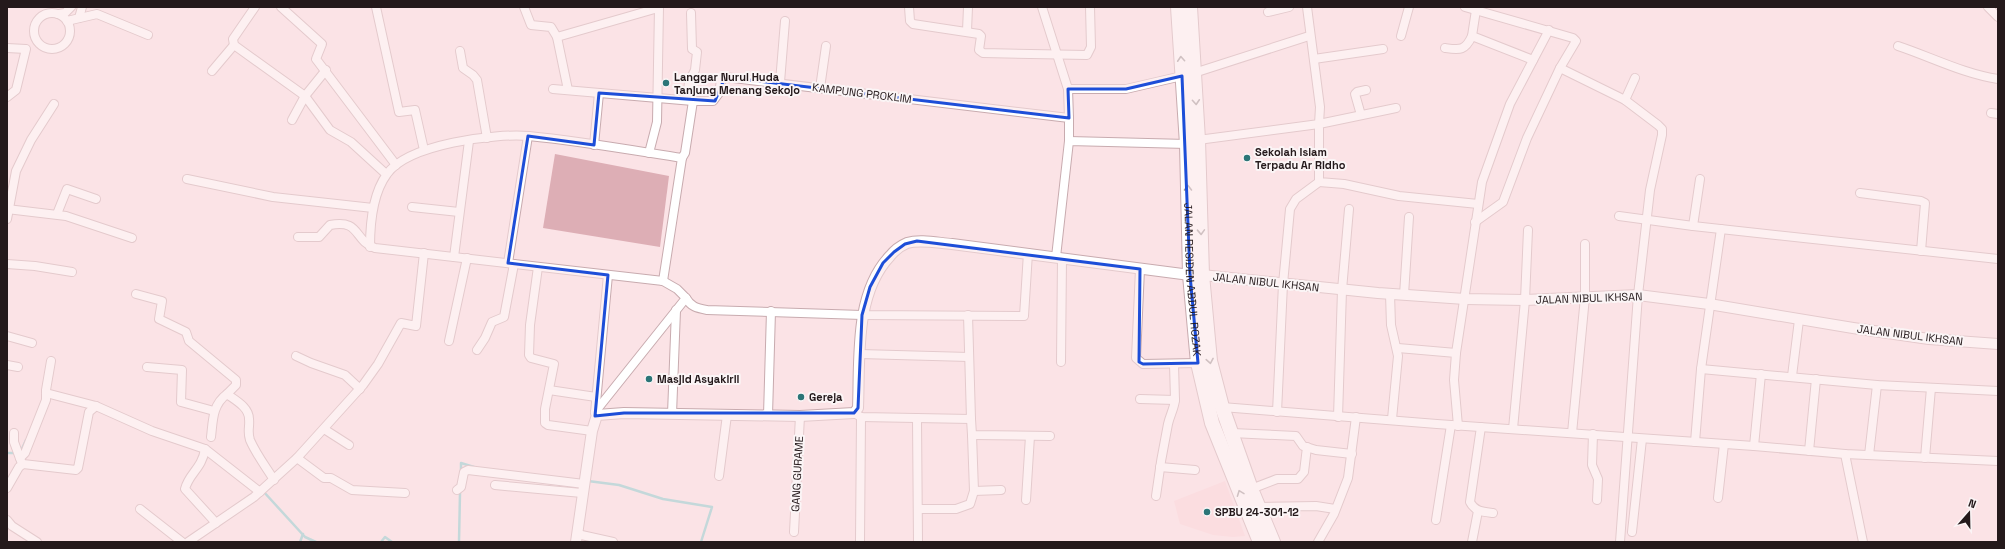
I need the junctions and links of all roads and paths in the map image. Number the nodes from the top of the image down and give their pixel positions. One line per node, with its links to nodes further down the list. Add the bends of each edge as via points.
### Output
1 (71, 7): 22 (street, via 65,13)
2 (82, 7): 24 (street)
3 (255, 7): 35 (street, via 233,39)
4 (281, 7): 47 (street, via 322,44 316,58)
5 (376, 7): 76 (street, via 399,112 415,110)
6 (524, 7): 30 (street, via 531,25 551,27)
7 (658, 7): 30 (street); 61 (street)
8 (909, 7): 28 (street, via 910,21 913,24)
9 (968, 7): 28 (street)
10 (1042, 7): 43 (street)
11 (1090, 7): 43 (street, via 1089,53)
12 (1178, 7): 49 (highway, JALAN RESIDEN ABDUL ROZAK, one-way to 12)
13 (1190, 7): 49 (highway, JALAN RESIDEN ABDUL ROZAK)
14 (1289, 7): 20 (street)
15 (1307, 7): 31 (street)
16 (1409, 7): 32 (street)
17 (1465, 7): 19 (street)
18 (1988, 7): 23 (street)
19 (1476, 10): 27 (street); 33 (street)
20 (1268, 12)
21 (691, 13): 62 (street, via 692,49 697,52 695,70 689,82)
22 (58, 14): 25 (street); 34 (street, via 47,14 38,20 34,31)
23 (1998, 17)
24 (79, 18): 25 (street); 29 (street, via 100,15)
25 (67, 21): 34 (street, via 70,32 63,46 52,49 41,46)
26 (785, 21): 52 (street)
27 (1549, 30): 45 (street); 46 (street, via 1576,41)
28 (968, 31): 43 (street, via 980,35 979,50 982,53)
29 (148, 35)
30 (557, 36): 56 (street)
31 (1309, 36): 44 (street); 49 (street)
32 (1401, 36)
33 (1472, 36): 39 (street, via 1464,48); 45 (street)
34 (37, 41): 40 (street)
35 (234, 45): 48 (street); 59 (street)
36 (826, 46): 53 (street)
37 (1898, 46): 51 (street, via 1981,77)
38 (7, 48): 40 (street)
39 (1445, 48)
40 (26, 49): 60 (street, via 16,90)
41 (1383, 49): 44 (street)
42 (460, 51): 71 (street, via 463,68 477,80)
43 (1057, 54): 55 (street)
44 (1314, 59): 69 (street, via 1320,107)
45 (1533, 60): 86 (street, via 1510,104 1495,141)
46 (1560, 68): 63 (street); 97 (street, via 1527,138 1503,202)
47 (326, 70): 59 (street); 79 (street)
48 (212, 71)
49 (1188, 74): 55 (street, via 1126,89); 74 (highway, JALAN RESIDEN ABDUL ROZAK)
50 (1635, 78): 63 (street)
51 (1998, 79)
52 (780, 82): 53 (street, KAMPUNG PROKLIM); 62 (street, KAMPUNG PROKLIM, via 725,77 721,80 719,93 713,100)
53 (820, 88): 67 (street, KAMPUNG PROKLIM)
54 (552, 89): 56 (street, KAMPUNG PROKLIM)
55 (1068, 89): 67 (street)
56 (568, 90): 58 (street, KAMPUNG PROKLIM)
57 (1366, 90): 66 (street, via 1355,94)
58 (598, 93): 61 (street, KAMPUNG PROKLIM); 75 (street)
59 (305, 96): 68 (street); 80 (street, via 330,130 351,142)
60 (7, 97)
61 (656, 97): 62 (street, KAMPUNG PROKLIM); 77 (street, via 657,122)
62 (690, 100): 78 (street, via 685,153)
63 (1625, 100): 96 (street, via 1662,129)
64 (54, 104): 89 (street, via 31,140 16,172)
65 (1396, 108): 66 (street)
66 (1360, 115): 69 (street)
67 (1070, 118): 73 (street)
68 (292, 120)
69 (1318, 124): 74 (street); 83 (street)
70 (528, 136): 71 (street); 75 (street); 112 (street)
71 (487, 138): 72 (street)
72 (469, 141): 76 (street); 91 (street)
73 (1069, 141): 74 (street); 109 (street)
74 (1193, 142): 118 (highway, JALAN RESIDEN ABDUL ROZAK)
75 (594, 145): 77 (street)
76 (424, 150): 79 (street)
77 (649, 153): 78 (street)
78 (682, 158): 119 (street)
79 (396, 165): 80 (street)
80 (386, 174): 88 (street)
81 (187, 179): 88 (street, via 273,197)
82 (1700, 179): 98 (street)
83 (1319, 182): 86 (street, via 1344,184 1400,196); 120 (street, via 1292,203)
84 (1860, 193): 105 (street, via 1925,203)
85 (96, 199): 92 (street, via 66,189)
86 (1478, 204): 97 (street)
87 (412, 207): 91 (street)
88 (373, 208): 104 (street)
89 (8, 209): 92 (street); 95 (street)
90 (1349, 209): 121 (street)
91 (459, 212): 108 (street)
92 (57, 214): 102 (street)
93 (1619, 216): 96 (street)
94 (1410, 217): 125 (street)
95 (7, 219)
96 (1647, 220): 98 (street); 124 (street)
97 (1475, 222): 128 (street)
98 (1693, 226): 99 (street)
99 (1721, 229): 105 (street); 130 (street)
100 (1528, 230): 129 (street)
101 (298, 237): 104 (street, via 319,237 330,225 350,225)
102 (132, 238)
103 (1585, 244): 126 (street)
104 (370, 247): 106 (street)
105 (1921, 251): 111 (street)
106 (424, 253): 108 (street); 159 (street, via 417,325 414,327 401,323 378,364)
107 (1028, 253): 109 (street, JALAN NIBUL IKHSAN); 133 (street, JALAN NIBUL IKHSAN, via 917,241 905,244 883,263 876,274); 134 (street, via 1024,316)
108 (454, 257): 110 (street)
109 (1059, 257): 115 (street, JALAN NIBUL IKHSAN); 147 (street)
110 (467, 258): 112 (street); 137 (street)
111 (1998, 259)
112 (511, 263): 114 (street); 141 (street, via 504,317 492,322)
113 (7, 264): 116 (street)
114 (538, 267): 117 (street); 160 (street, via 530,325 529,355 554,363)
115 (1140, 269): 118 (street, JALAN NIBUL IKHSAN); 149 (street, via 1136,358 1143,364)
116 (72, 272)
117 (608, 275): 119 (street); 164 (street)
118 (1196, 275): 120 (street, JALAN NIBUL IKHSAN); 148 (highway, JALAN RESIDEN ABDUL ROZAK); 168 (highway, JALAN RESIDEN ABDUL ROZAK, one-way to 168, via 1210,361)
119 (663, 281): 127 (street)
120 (1283, 284): 121 (street, JALAN NIBUL IKHSAN); 170 (street)
121 (1342, 290): 123 (street, JALAN NIBUL IKHSAN); 177 (street)
122 (136, 294): 162 (street, via 162,301 159,319 186,332 189,341 236,380 236,385)
123 (1390, 294): 125 (street, JALAN NIBUL IKHSAN); 140 (street, via 1391,325)
124 (1638, 294): 126 (street, JALAN NIBUL IKHSAN); 130 (street, JALAN NIBUL IKHSAN); 195 (street)
125 (1404, 295): 128 (street, JALAN NIBUL IKHSAN)
126 (1585, 296): 129 (street, JALAN NIBUL IKHSAN); 187 (street)
127 (686, 298): 131 (street); 132 (street, via 696,308 707,310)
128 (1465, 299): 129 (street, JALAN NIBUL IKHSAN); 142 (street)
129 (1525, 300): 185 (street)
130 (1709, 304): 135 (street, JALAN NIBUL IKHSAN); 153 (street)
131 (676, 310): 171 (street); 172 (street)
132 (771, 311): 133 (street); 174 (street)
133 (862, 315): 134 (street); 143 (street, JALAN NIBUL IKHSAN)
134 (968, 315): 145 (street)
135 (1799, 320): 139 (street, JALAN NIBUL IKHSAN, via 1924,338); 155 (street)
136 (7, 336): 138 (street)
137 (449, 341)
138 (32, 343)
139 (1998, 344)
140 (1398, 348): 142 (street); 181 (street)
141 (477, 350)
142 (1456, 353): 182 (street)
143 (860, 354): 145 (street); 175 (street, JALAN NIBUL IKHSAN)
144 (296, 356): 159 (street, via 345,375)
145 (969, 357): 180 (street)
146 (51, 361): 163 (street)
147 (1061, 362)
148 (1198, 363): 149 (street); 246 (highway, JALAN RESIDEN ABDUL ROZAK, one-way to 148, via 1212,423)
149 (1174, 364): 166 (street)
150 (7, 365): 151 (street)
151 (18, 367)
152 (147, 367): 169 (street, via 182,370 181,402)
153 (1701, 369): 154 (street); 197 (street)
154 (1762, 374): 155 (street); 200 (street)
155 (1792, 376): 156 (street)
156 (1816, 378): 157 (street); 203 (street)
157 (1877, 385): 158 (street); 206 (street)
158 (1930, 388): 161 (street); 209 (street)
159 (360, 389): 184 (street)
160 (549, 390): 164 (street); 186 (street, via 546,424)
161 (1998, 391)
162 (227, 394): 169 (street, via 219,401); 214 (street, via 242,404 246,410 250,418 247,427 250,438)
163 (46, 396): 167 (street); 207 (street, via 25,453)
164 (596, 397): 171 (street)
165 (1140, 399): 166 (street)
166 (1175, 400): 211 (street, via 1168,421)
167 (94, 407): 202 (street); 207 (street, via 76,470 28,463)
168 (1222, 407): 170 (street); 189 (highway, JALAN RESIDEN ABDUL ROZAK)
169 (214, 411): 194 (street)
170 (1277, 412): 177 (street)
171 (595, 414): 172 (street); 186 (street)
172 (672, 414): 173 (street)
173 (727, 414): 174 (street); 213 (street)
174 (768, 415): 176 (street)
175 (858, 415): 176 (street); 179 (street); 244 (street)
176 (800, 416): 237 (street, GANG GURAME)
177 (1338, 417): 178 (street)
178 (1356, 417): 181 (street); 204 (street)
179 (917, 418): 180 (street); 230 (street)
180 (970, 419): 191 (street)
181 (1392, 420): 182 (street)
182 (1454, 425): 183 (street); 235 (street)
183 (1482, 427): 185 (street); 232 (street, via 1470,496 1472,507)
184 (324, 429): 199 (street); 208 (street)
185 (1513, 429): 187 (street)
186 (592, 431): 215 (street)
187 (1572, 432): 190 (street)
188 (14, 433): 207 (street, via 14,442)
189 (1232, 433): 201 (street, via 1296,436 1301,444); 218 (highway, JALAN RESIDEN ABDUL ROZAK)
190 (1593, 434): 195 (street); 227 (street, via 1592,465 1598,479)
191 (972, 435): 192 (street); 221 (street)
192 (1030, 436): 193 (street); 226 (street)
193 (1050, 436)
194 (211, 437)
195 (1629, 437): 196 (street); 250 (street)
196 (1642, 438): 197 (street); 238 (street)
197 (1695, 442): 198 (street)
198 (1724, 444): 200 (street); 225 (street)
199 (349, 445)
200 (1754, 446): 203 (street)
201 (1307, 447): 204 (street); 218 (street, via 1304,472 1298,479 1277,479)
202 (205, 451): 223 (street); 236 (street, via 199,468 185,489)
203 (1809, 451): 205 (street)
204 (1352, 454): 231 (street, via 1348,478)
205 (1845, 454): 206 (street); 251 (street)
206 (1869, 455): 209 (street)
207 (20, 457): 217 (street)
208 (297, 458): 214 (street); 222 (street, via 324,478 331,478 352,490)
209 (1925, 458): 210 (street)
210 (1998, 461)
211 (1160, 467): 212 (street); 224 (street)
212 (1196, 470)
213 (719, 476)
214 (274, 480): 223 (street)
215 (584, 484): 216 (street); 219 (street, via 468,470 464,472 461,487); 239 (street)
216 (495, 485)
217 (7, 488)
218 (1251, 489): 228 (highway, JALAN RESIDEN ABDUL ROZAK)
219 (457, 490)
220 (1001, 490): 221 (street)
221 (974, 491): 230 (street, via 970,504 963,508)
222 (405, 493)
223 (257, 494): 236 (street)
224 (1156, 496)
225 (1718, 498)
226 (1026, 500)
227 (1597, 500)
228 (1258, 507): 231 (street, via 1316,506); 247 (highway, JALAN RESIDEN ABDUL ROZAK)
229 (140, 509): 241 (street)
230 (918, 509): 245 (street)
231 (1336, 510): 248 (street)
232 (1478, 511): 233 (street); 249 (street)
233 (1493, 513)
234 (7, 520): 240 (street)
235 (1436, 520)
236 (216, 523): 242 (street)
237 (794, 532)
238 (1632, 532)
239 (576, 538): 243 (street)
240 (37, 542)
241 (182, 542)
242 (188, 542)
243 (613, 542)
244 (860, 542)
245 (918, 542)
246 (1260, 542)
247 (1273, 542)
248 (1318, 542)
249 (1472, 542)
250 (1620, 542)
251 (1863, 542)

